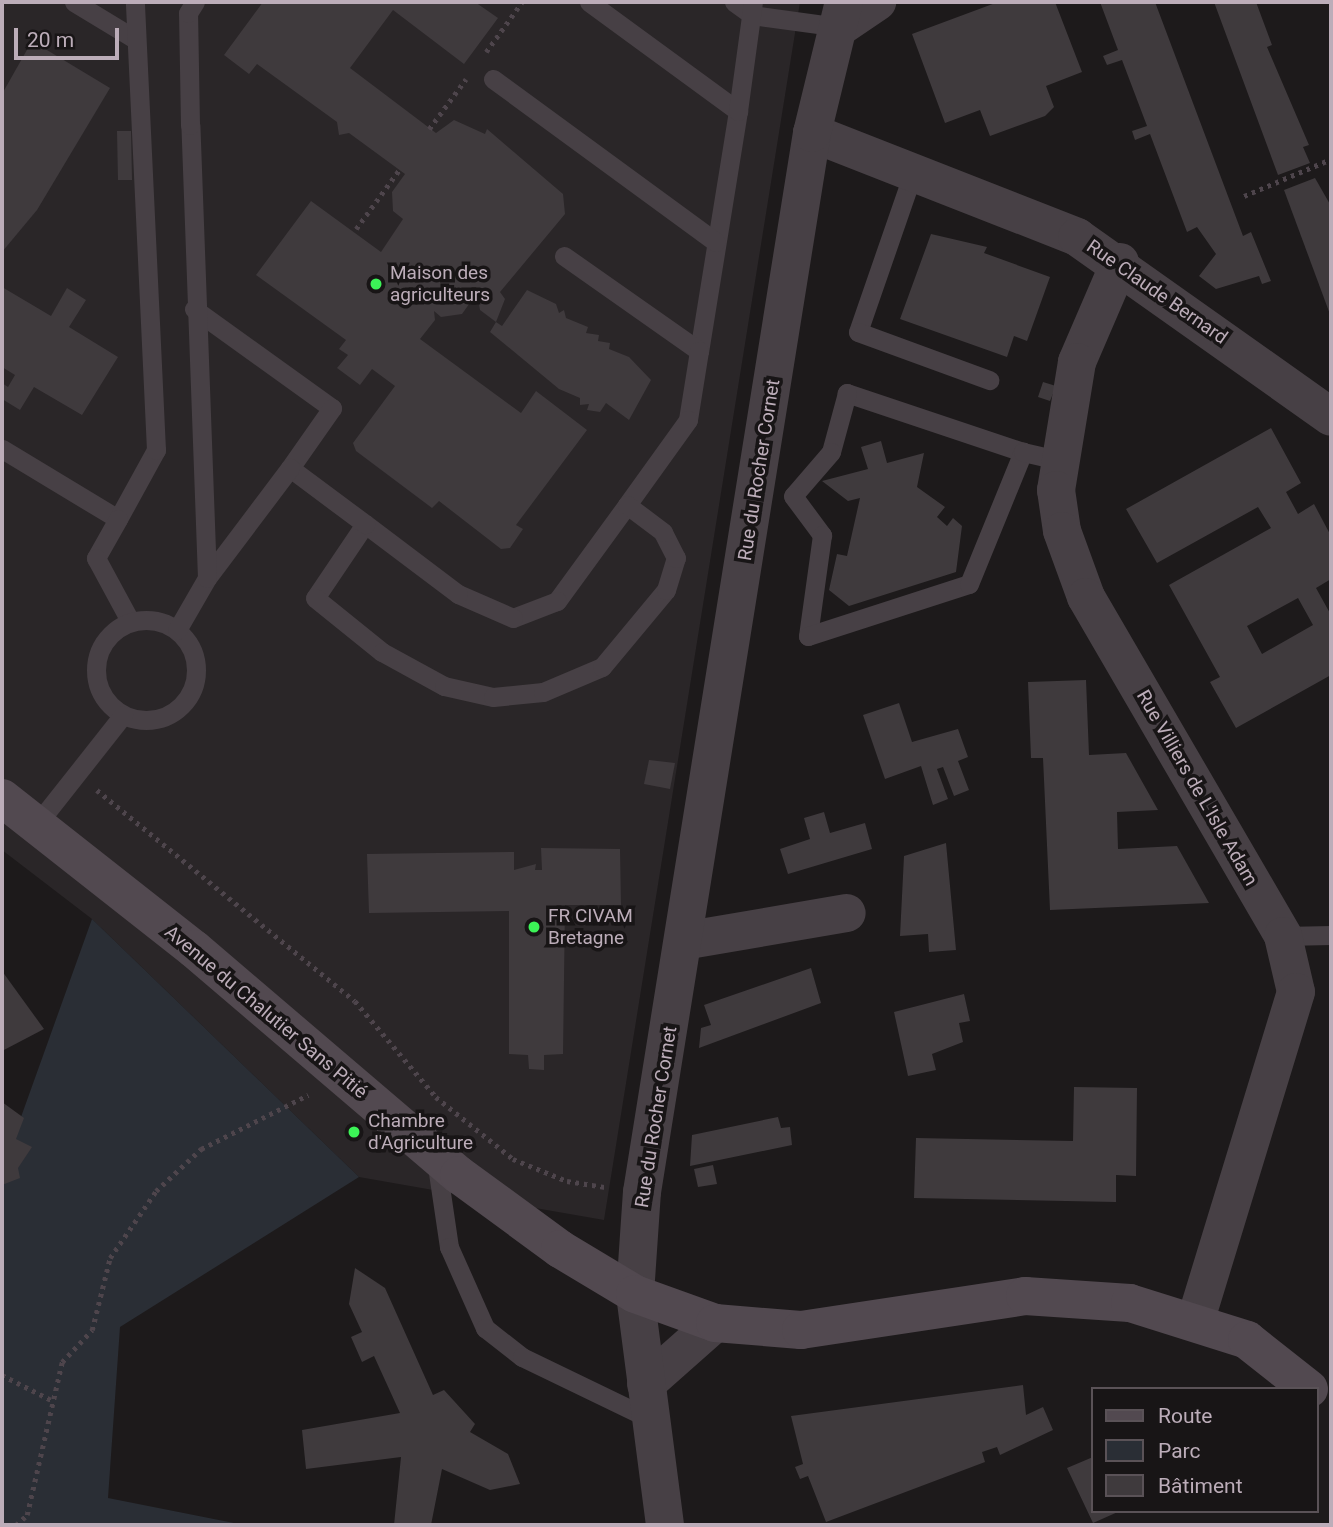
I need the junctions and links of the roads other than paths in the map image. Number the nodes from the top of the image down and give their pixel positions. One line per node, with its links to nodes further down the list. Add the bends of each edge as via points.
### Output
1 (74, 2): 9 (lane)
2 (135, 2): 9 (lane)
3 (195, 2): 17 (lane, via 188,13)
4 (589, 2): 11 (lane)
5 (734, 2): 7 (lane)
6 (877, 2): 8 (street)
7 (753, 8): 8 (lane); 11 (lane)
8 (842, 14): 12 (street, Rue du Rocher Cornet)
9 (135, 39): 26 (lane, via 156,450)
10 (493, 79): 14 (lane)
11 (738, 111): 14 (lane)
12 (812, 133): 13 (street, Rue Claude Bernard); 37 (street, Rue du Rocher Cornet)
13 (913, 173): 16 (street, Rue Claude Bernard, via 1077,237); 19 (lane, via 859,332)
14 (716, 242): 18 (lane)
15 (564, 256): 18 (lane)
16 (1120, 262): 20 (street, Rue Claude Bernard); 23 (street, Rue Villiers de L'Isle Adam, via 1077,362)
17 (194, 309): 24 (lane, via 332,408); 28 (lane)
18 (699, 351): 25 (lane, via 688,420)
19 (989, 380)
20 (1331, 417)
21 (2, 449): 26 (lane)
22 (1023, 452): 22 (lane, via 847,393 831,452 793,496 822,535 808,636 969,584); 23 (lane)
23 (1061, 461): 36 (street, Rue Villiers de L'Isle Adam, via 1056,490 1062,531 1086,597)
24 (290, 468): 27 (lane); 28 (lane)
25 (627, 505): 27 (lane, via 557,601 513,618 458,594); 27 (lane, via 663,532 676,558 666,590 602,667 543,692 493,697 444,686 382,652 315,598)
26 (118, 519): 29 (lane, via 96,558)
27 (365, 524)
28 (207, 578): 30 (lane)
29 (130, 621): 30 (lane, via 148,619); 31 (lane, via 105,639 96,660 102,696)
30 (177, 630): 31 (lane, via 195,656 191,693 164,717)
31 (123, 715): 33 (lane)
32 (2, 798): 33 (street, Avenue du Chalutier Sans Pitié)
33 (37, 824): 38 (street, Avenue du Chalutier Sans Pitié)
34 (847, 913): 37 (street)
35 (1331, 935): 36 (lane)
36 (1283, 936): 40 (street, Rue Villiers de L'Isle Adam, via 1296,992)
37 (683, 941): 39 (street, Rue du Rocher Cornet, via 642,1192)
38 (435, 1155): 39 (street, Avenue du Chalutier Sans Pitié, via 560,1249); 43 (lane, via 449,1247 485,1328 522,1357)
39 (635, 1294): 41 (street, Avenue du Chalutier Sans Pitié); 43 (street, Rue du Rocher Cornet)
40 (1196, 1320): 41 (street, Avenue du Chalutier Sans Pitié, via 1130,1303 1025,1296 801,1330); 42 (street, Avenue du Chalutier Sans Pitié, via 1247,1340)
41 (715, 1323): 43 (street)
42 (1306, 1387)
43 (648, 1401): 44 (street, Rue du Rocher Cornet)
44 (665, 1525)

